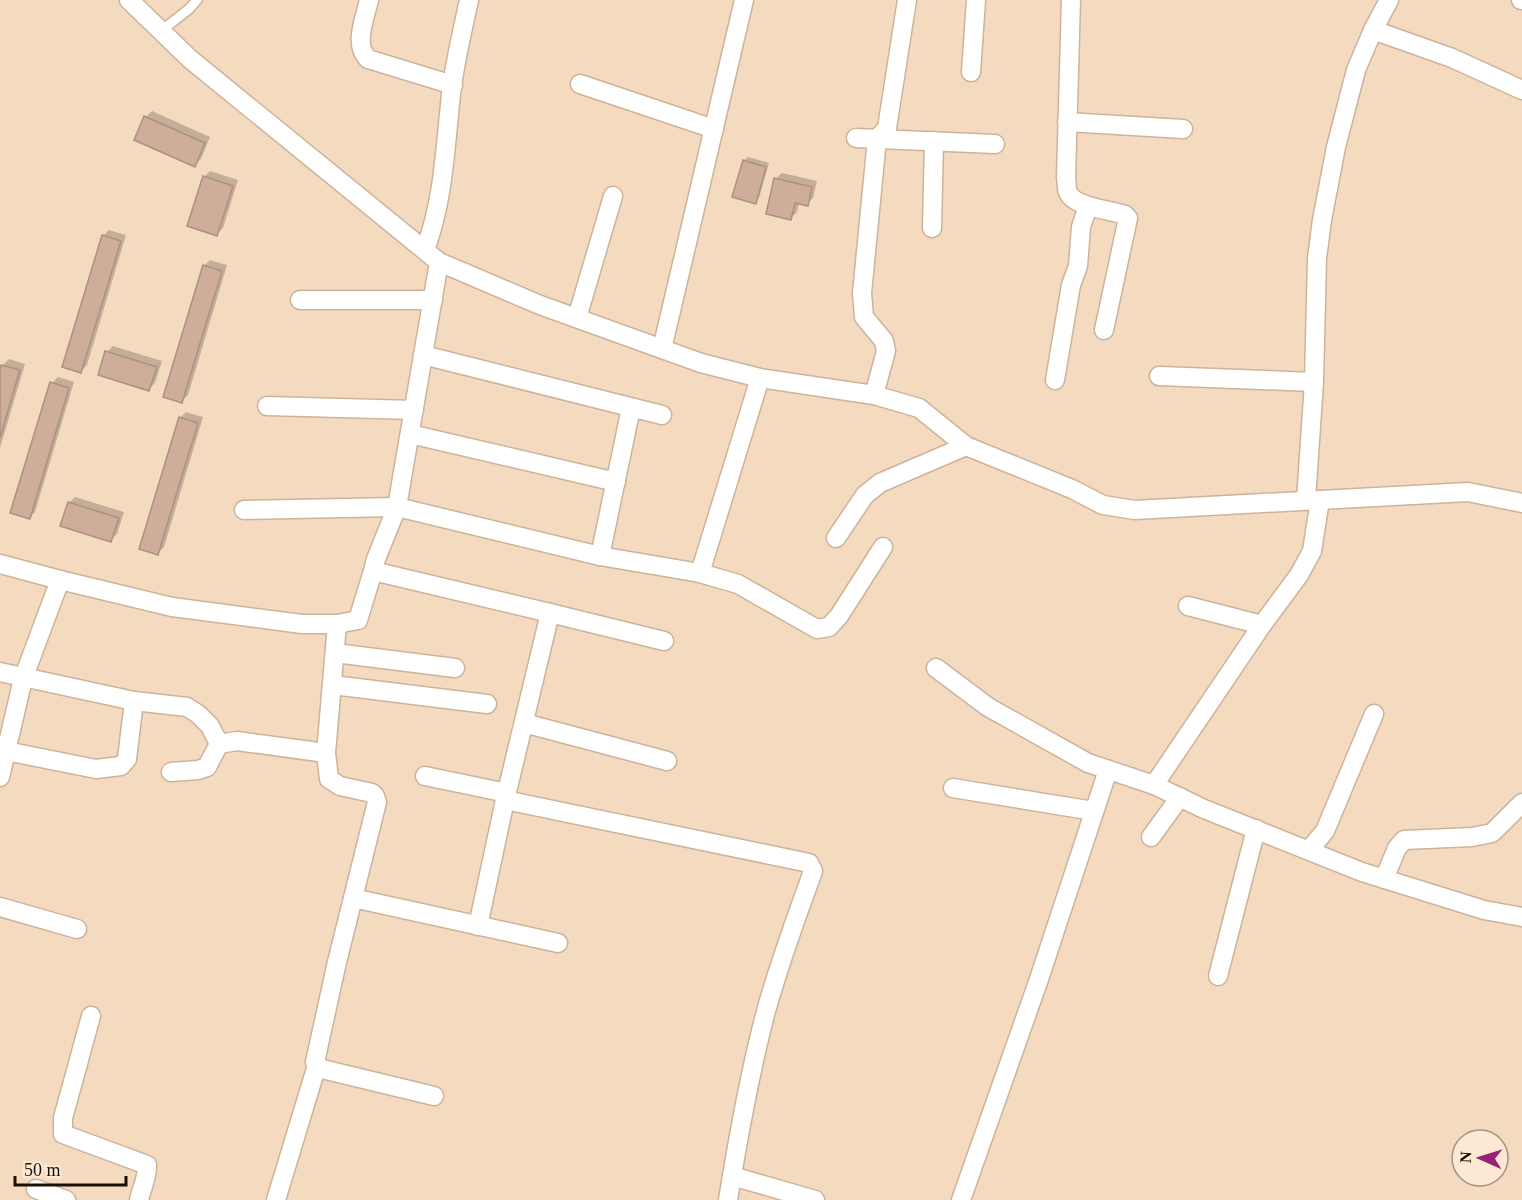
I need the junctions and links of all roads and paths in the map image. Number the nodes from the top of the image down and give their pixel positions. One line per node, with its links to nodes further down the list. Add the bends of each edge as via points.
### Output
1 (129, 0): 11 (street)
2 (197, 0): 11 (lane)
3 (369, 0): 14 (street, via 360,45 362,53 368,59)
4 (744, 0): 17 (street)
5 (907, 0): 20 (street, via 887,128)
6 (976, 0): 12 (street)
7 (1071, 0): 16 (street)
8 (1389, 0): 10 (street)
9 (466, 1): 14 (street)
10 (1373, 30): 15 (street, via 1452,58); 37 (street, via 1346,104 1322,220 1317,258)
11 (161, 31): 26 (street)
12 (971, 72)
13 (580, 84): 17 (street)
14 (453, 85): 26 (street, via 442,191)
15 (1522, 90)
16 (1067, 122): 18 (street); 24 (street, via 1068,194)
17 (714, 129): 32 (street)
18 (1183, 129)
19 (856, 138): 20 (street)
20 (877, 139): 21 (street); 38 (street, via 862,293 864,317 884,341 886,351)
21 (934, 141): 22 (street); 25 (street)
22 (995, 144)
23 (613, 196): 30 (street)
24 (1088, 206): 31 (street, via 1128,218); 36 (street)
25 (932, 228)
26 (425, 250): 27 (street)
27 (439, 262): 29 (street); 30 (street)
28 (300, 300): 29 (street)
29 (433, 300): 33 (street)
30 (577, 318): 32 (street)
31 (1104, 330)
32 (662, 349): 35 (street)
33 (423, 355): 40 (street); 41 (street)
34 (1159, 376): 37 (street)
35 (760, 378): 38 (street); 55 (street)
36 (1055, 380)
37 (1314, 382): 46 (street)
38 (874, 395): 44 (street, via 919,408)
39 (267, 406): 41 (street)
40 (631, 408): 42 (street); 45 (street)
41 (414, 410): 43 (street)
42 (662, 415)
43 (410, 434): 45 (street); 48 (street)
44 (966, 446): 46 (street, via 1103,505 1135,510); 50 (street, via 880,483 865,495)
45 (616, 482): 52 (street)
46 (1313, 500): 47 (street, via 1468,492); 60 (street, via 1317,528 1312,551)
47 (1522, 504)
48 (397, 507): 49 (street); 52 (street); 54 (street)
49 (244, 510)
50 (836, 538)
51 (883, 547): 55 (street, via 839,616 829,627 817,629 738,584)
52 (600, 556): 55 (street)
53 (0, 564): 56 (street)
54 (373, 571): 58 (street); 59 (street, via 358,620)
55 (700, 573)
56 (60, 580): 59 (street, via 172,607 302,624); 66 (street)
57 (1188, 606): 60 (street)
58 (550, 613): 61 (street); 71 (street)
59 (337, 624): 62 (street)
60 (1262, 625): 80 (street)
61 (664, 641)
62 (335, 653): 63 (street); 67 (street)
63 (455, 668)
64 (936, 668): 76 (street, via 988,707 1088,763)
65 (0, 672): 66 (street)
66 (23, 679): 68 (street); 73 (street)
67 (333, 685): 69 (street); 74 (street)
68 (134, 701): 72 (street, via 187,707 210,726); 73 (street, via 127,759 121,766 96,769)
69 (487, 704)
70 (1374, 714): 88 (street, via 1324,831)
71 (524, 723): 75 (street); 82 (street)
72 (219, 744): 74 (street, via 237,741); 77 (street, via 207,767)
73 (6, 751): 79 (street)
74 (327, 753): 90 (street, via 332,782 372,793 377,802)
75 (667, 761)
76 (1108, 770): 80 (street); 85 (street)
77 (171, 772)
78 (425, 776): 82 (street)
79 (0, 777)
80 (1154, 785): 83 (street)
81 (952, 788): 85 (street)
82 (506, 797): 93 (street); 100 (street, via 809,863 812,867 764,1018)
83 (1180, 797): 86 (street); 87 (street)
84 (1522, 803): 89 (street, via 1492,833 1404,840)
85 (1094, 811): 107 (street)
86 (1256, 829): 88 (street); 96 (street)
87 (1151, 837)
88 (1309, 850): 89 (street)
89 (1384, 879): 92 (street, via 1484,910)
90 (353, 898): 93 (street); 98 (street, via 315,1057)
91 (0, 907): 94 (street)
92 (1522, 916)
93 (478, 926): 95 (street)
94 (77, 929)
95 (558, 943)
96 (1218, 976)
97 (91, 1016): 103 (street, via 63,1118 63,1134 147,1166)
98 (317, 1065): 99 (street); 104 (street)
99 (434, 1096)
100 (732, 1176): 105 (street); 106 (street)
101 (36, 1189): 102 (street)
102 (66, 1200)
103 (139, 1200)
104 (276, 1200)
105 (728, 1200)
106 (814, 1200)
107 (961, 1200)

